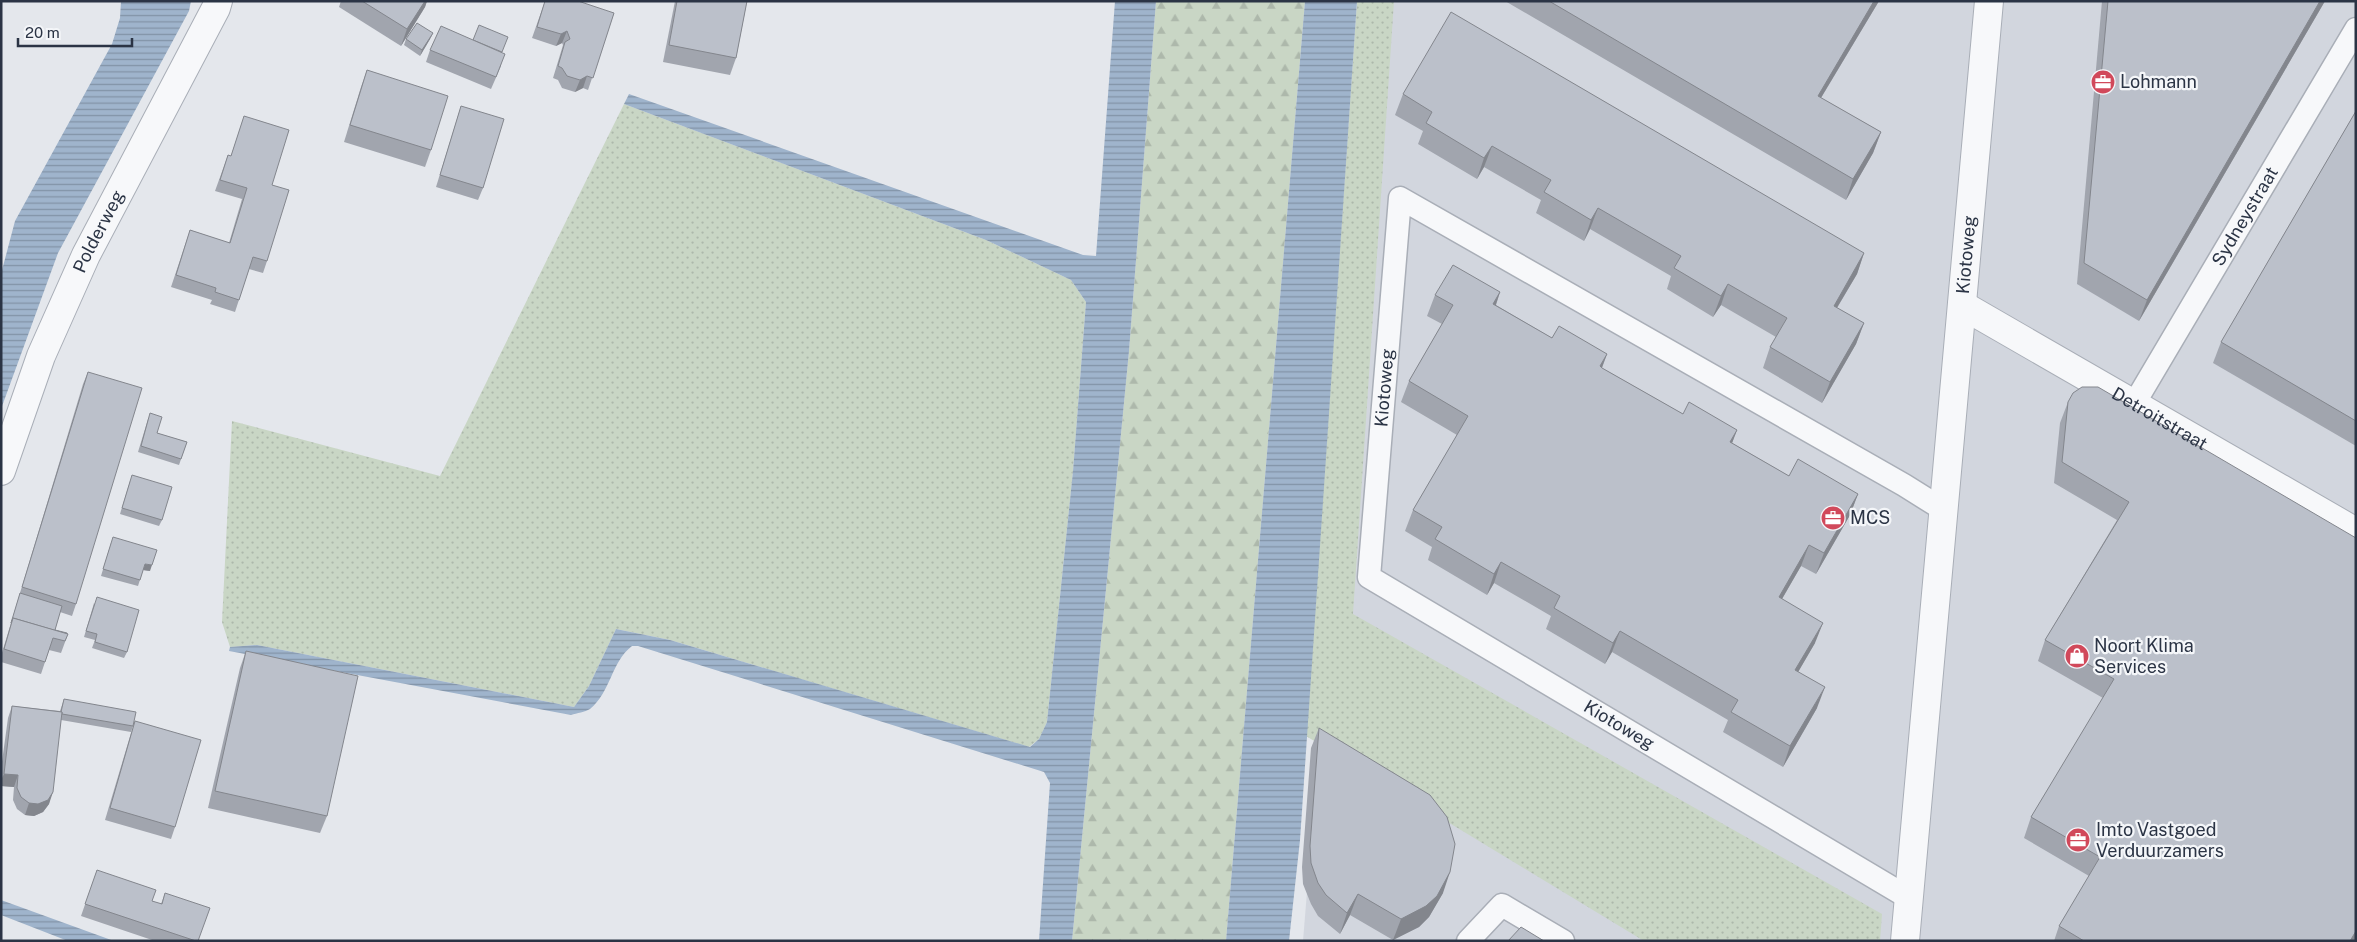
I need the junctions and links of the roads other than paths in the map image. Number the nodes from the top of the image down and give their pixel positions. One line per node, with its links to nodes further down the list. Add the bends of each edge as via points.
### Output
1 (218, 1): 6 (street, Polderweg, via 86,255 41,356)
2 (1989, 1): 4 (street, Kiotoweg)
3 (2356, 29): 5 (lane, Sydneystraat)
4 (1962, 305): 5 (street, Detroitstraat); 7 (street, Kiotoweg)
5 (2134, 404): 8 (street, Detroitstraat)
6 (1, 471)
7 (1944, 510): 9 (street, Kiotoweg); 9 (lane, Kiotoweg, via 1904,484 1400,198 1369,577)
8 (2356, 532)
9 (1909, 898): 12 (street, Kiotoweg)
10 (1468, 941): 11 (lane, via 1502,905)
11 (1562, 941)
12 (1905, 941)

